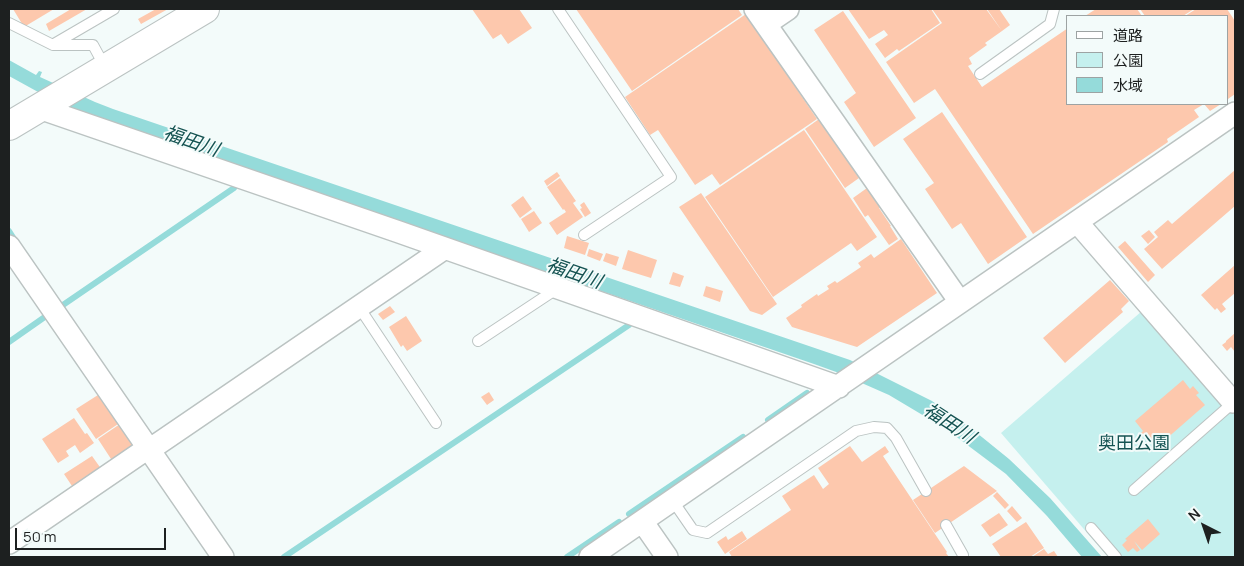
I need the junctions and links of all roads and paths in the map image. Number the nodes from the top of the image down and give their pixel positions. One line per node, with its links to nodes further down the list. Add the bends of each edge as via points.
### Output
1 (114, 9): 8 (lane)
2 (205, 9): 9 (street)
3 (558, 9): 15 (lane, via 670,177)
4 (788, 9): 6 (street)
5 (1054, 9): 10 (lane, via 1050,24)
6 (760, 16): 19 (street)
7 (9, 23): 8 (lane)
8 (53, 45): 9 (lane, via 93,45)
9 (106, 68): 11 (street)
10 (980, 74)
11 (41, 106): 13 (street); 17 (street)
12 (1235, 113): 14 (street)
13 (9, 126)
14 (1077, 222): 19 (street); 23 (street)
15 (584, 234)
16 (9, 246): 25 (street)
17 (445, 248): 18 (street); 20 (street)
18 (559, 288): 21 (lane); 22 (street)
19 (960, 302): 22 (street)
20 (359, 307): 24 (lane); 25 (street)
21 (478, 341)
22 (841, 385): 28 (street)
23 (1234, 402): 26 (lane)
24 (436, 423)
25 (148, 449): 32 (street); 33 (street)
26 (1134, 490)
27 (926, 491): 28 (lane, via 896,438 887,428 874,427 856,431 706,533 693,530)
28 (673, 500): 29 (street)
29 (642, 521): 34 (street); 35 (street)
30 (946, 525): 36 (lane)
31 (1091, 528): 37 (lane)
32 (9, 543)
33 (223, 557)
34 (590, 557)
35 (667, 557)
36 (963, 557)
37 (1116, 557)

